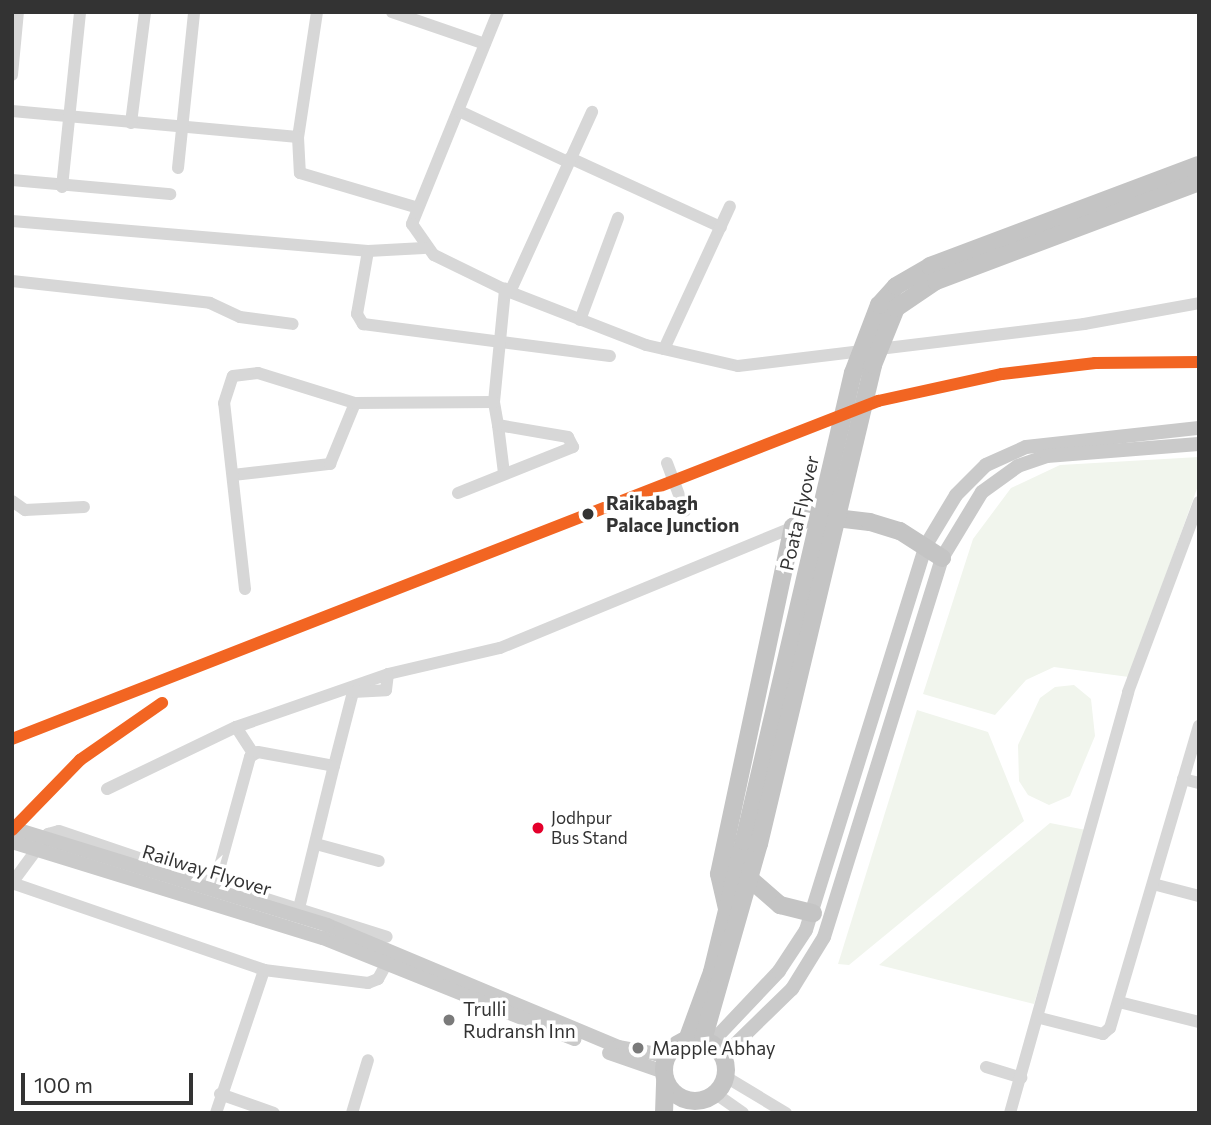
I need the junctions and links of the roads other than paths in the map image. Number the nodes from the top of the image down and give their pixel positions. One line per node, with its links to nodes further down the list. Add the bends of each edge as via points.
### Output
1 (18, 12): 9 (street)
2 (80, 12): 13 (street)
3 (145, 12): 14 (street)
4 (194, 12): 15 (street)
5 (317, 12): 16 (street)
6 (392, 12): 8 (street)
7 (498, 12): 8 (street)
8 (485, 44): 11 (street)
9 (12, 75)
10 (12, 111): 13 (street)
11 (459, 111): 17 (street); 25 (street)
12 (592, 112): 17 (street)
13 (70, 117): 14 (street); 22 (street)
14 (131, 123): 15 (street)
15 (183, 128): 16 (street); 19 (street)
16 (298, 137): 25 (street, via 300,173)
17 (569, 160): 28 (street); 32 (street)
18 (1199, 165): 69 (highway, Poata Flyover, bridge, via 930,266 896,286 879,305 853,373)
19 (178, 168)
20 (12, 180): 22 (street)
21 (1199, 182): 69 (highway, Poata Flyover, bridge, via 936,281 896,308 873,365)
22 (62, 187): 23 (street)
23 (170, 194)
24 (730, 205): 28 (street)
25 (415, 207): 29 (street, via 412,224)
26 (618, 218): 34 (street)
27 (12, 221): 30 (street)
28 (721, 227): 37 (street)
29 (424, 248): 30 (street); 32 (street)
30 (368, 251): 36 (street, via 357,314 363,324)
31 (12, 281): 35 (street, via 211,303 240,317)
32 (508, 290): 34 (street); 36 (street)
33 (1199, 303): 37 (street, via 1122,319 748,365)
34 (580, 320): 37 (street)
35 (293, 324)
36 (501, 342): 38 (street); 39 (street)
37 (664, 349)
38 (610, 356)
39 (494, 402): 40 (street); 41 (street)
40 (355, 403): 46 (street, via 330,464); 46 (street, via 258,373 233,376 225,403)
41 (498, 425): 45 (street); 45 (street, via 573,442 561,456)
42 (1199, 428): 54 (main road, via 1067,439 1002,457 956,495)
43 (1199, 444): 55 (main road, via 1097,450 1018,466 982,492)
44 (667, 463): 51 (street)
45 (504, 473): 47 (street)
46 (233, 475): 56 (street)
47 (458, 493)
48 (12, 501): 50 (street, via 25,510)
49 (1199, 502): 52 (street)
50 (84, 507)
51 (685, 511)
52 (1196, 518): 83 (street, via 1128,692)
53 (793, 527): 54 (highway, via 810,515 852,518); 57 (street, via 500,648); 77 (highway, via 719,874)
54 (926, 545): 55 (highway); 58 (main road)
55 (942, 558): 59 (main road)
56 (245, 589)
57 (388, 674): 61 (street); 63 (street, via 386,690 353,692)
58 (876, 708): 59 (main road); 78 (main road)
59 (896, 713): 85 (main road, via 824,937 792,989)
60 (1199, 726): 64 (street)
61 (236, 727): 62 (street); 66 (street)
62 (253, 753): 63 (street); 73 (street)
63 (334, 766): 70 (street)
64 (1184, 779): 65 (street); 74 (street)
65 (1199, 783)
66 (107, 789)
67 (12, 828): 79 (main road, Railway Flyover, bridge)
68 (12, 842): 79 (main road, Railway Flyover, bridge)
69 (752, 843): 72 (highway, Poata Flyover); 77 (highway, Poata Flyover)
70 (316, 844): 71 (street); 76 (street)
71 (379, 861)
72 (750, 878): 78 (highway, via 780,905); 85 (highway, Poata Flyover)
73 (215, 884): 76 (street); 81 (street, via 59,831 48,834 12,883)
74 (1153, 884): 75 (street); 82 (street)
75 (1199, 896)
76 (299, 908): 80 (street)
77 (728, 913): 85 (highway, Poata Flyover)
78 (813, 913): 85 (main road, via 779,971)
79 (325, 932): 80 (main road, Railway Flyover)
80 (389, 950): 81 (street, via 378,979 359,983); 85 (main road, via 618,1047 656,1054); 88 (main road)
81 (264, 970): 91 (street)
82 (1119, 1002): 83 (street, via 1103,1034); 84 (street)
83 (1040, 1018): 90 (street)
84 (1199, 1022)
85 (700, 1045): 88 (highway); 89 (highway)
86 (368, 1060): 96 (street)
87 (986, 1067): 90 (street)
88 (665, 1076): 93 (highway, via 676,1095); 97 (highway)
89 (726, 1077): 92 (highway); 99 (street)
90 (1021, 1078): 100 (street)
91 (220, 1094): 94 (street); 95 (street)
92 (716, 1094): 93 (highway); 98 (street)
93 (693, 1107)
94 (216, 1113)
95 (274, 1113)
96 (352, 1113)
97 (664, 1113)
98 (743, 1113)
99 (786, 1113)
100 (1010, 1113)

